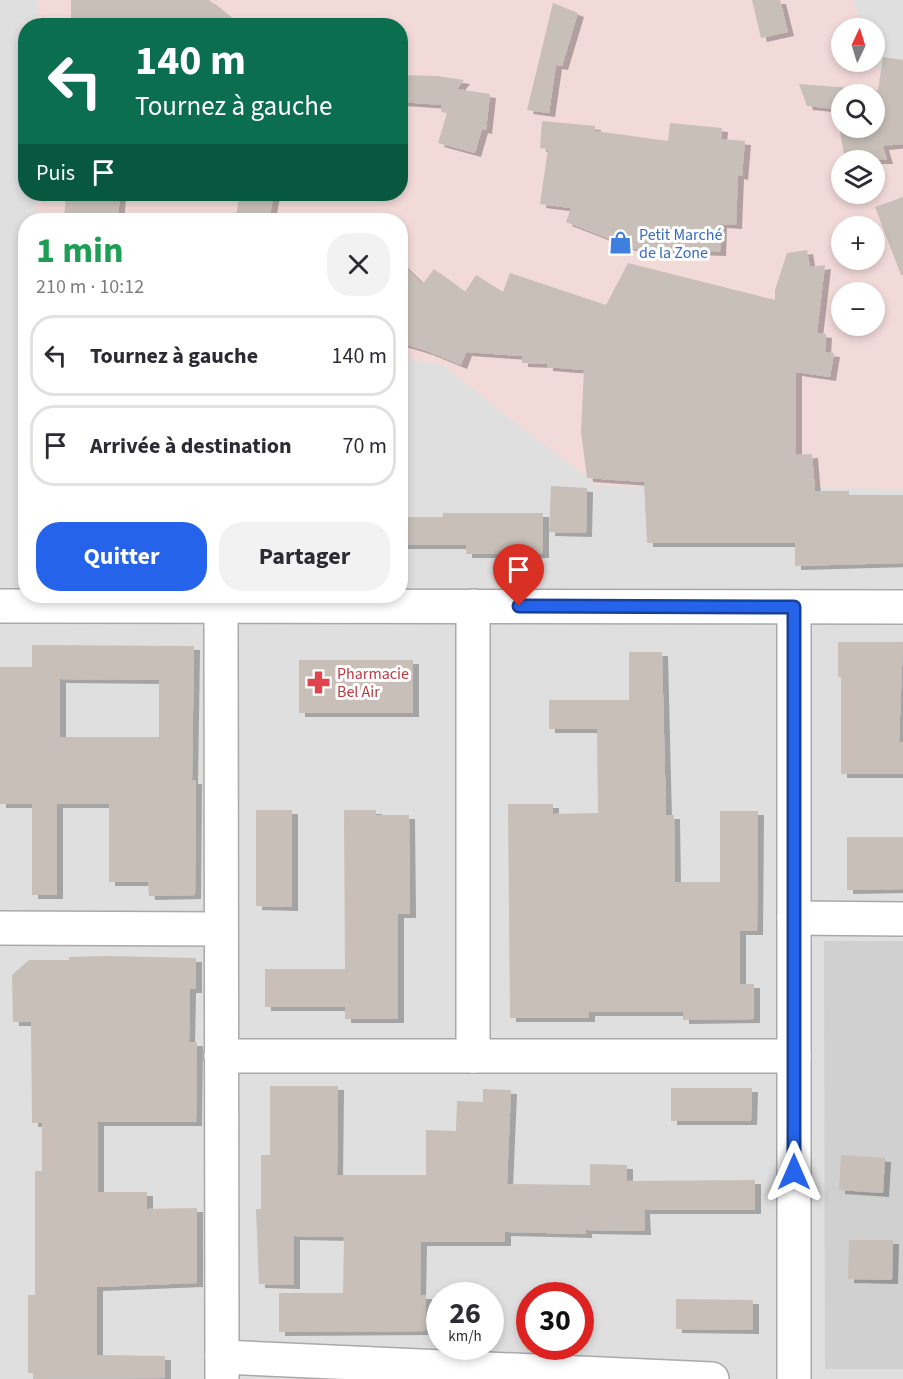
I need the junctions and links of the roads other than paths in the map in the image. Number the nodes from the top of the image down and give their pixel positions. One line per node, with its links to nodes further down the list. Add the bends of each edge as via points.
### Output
1 (0, 606): 2 (street)
2 (221, 606): 3 (street); 9 (street)
3 (473, 606): 5 (street); 11 (street)
4 (903, 606): 5 (street)
5 (794, 607): 6 (street)
6 (794, 918): 7 (street); 12 (street)
7 (903, 919)
8 (0, 928): 9 (street)
9 (221, 928): 10 (street)
10 (221, 1056): 11 (street); 13 (street)
11 (473, 1056): 12 (street)
12 (794, 1056): 16 (street)
13 (222, 1368): 14 (street)
14 (561, 1375): 15 (street)
15 (712, 1379)
16 (794, 1379)

